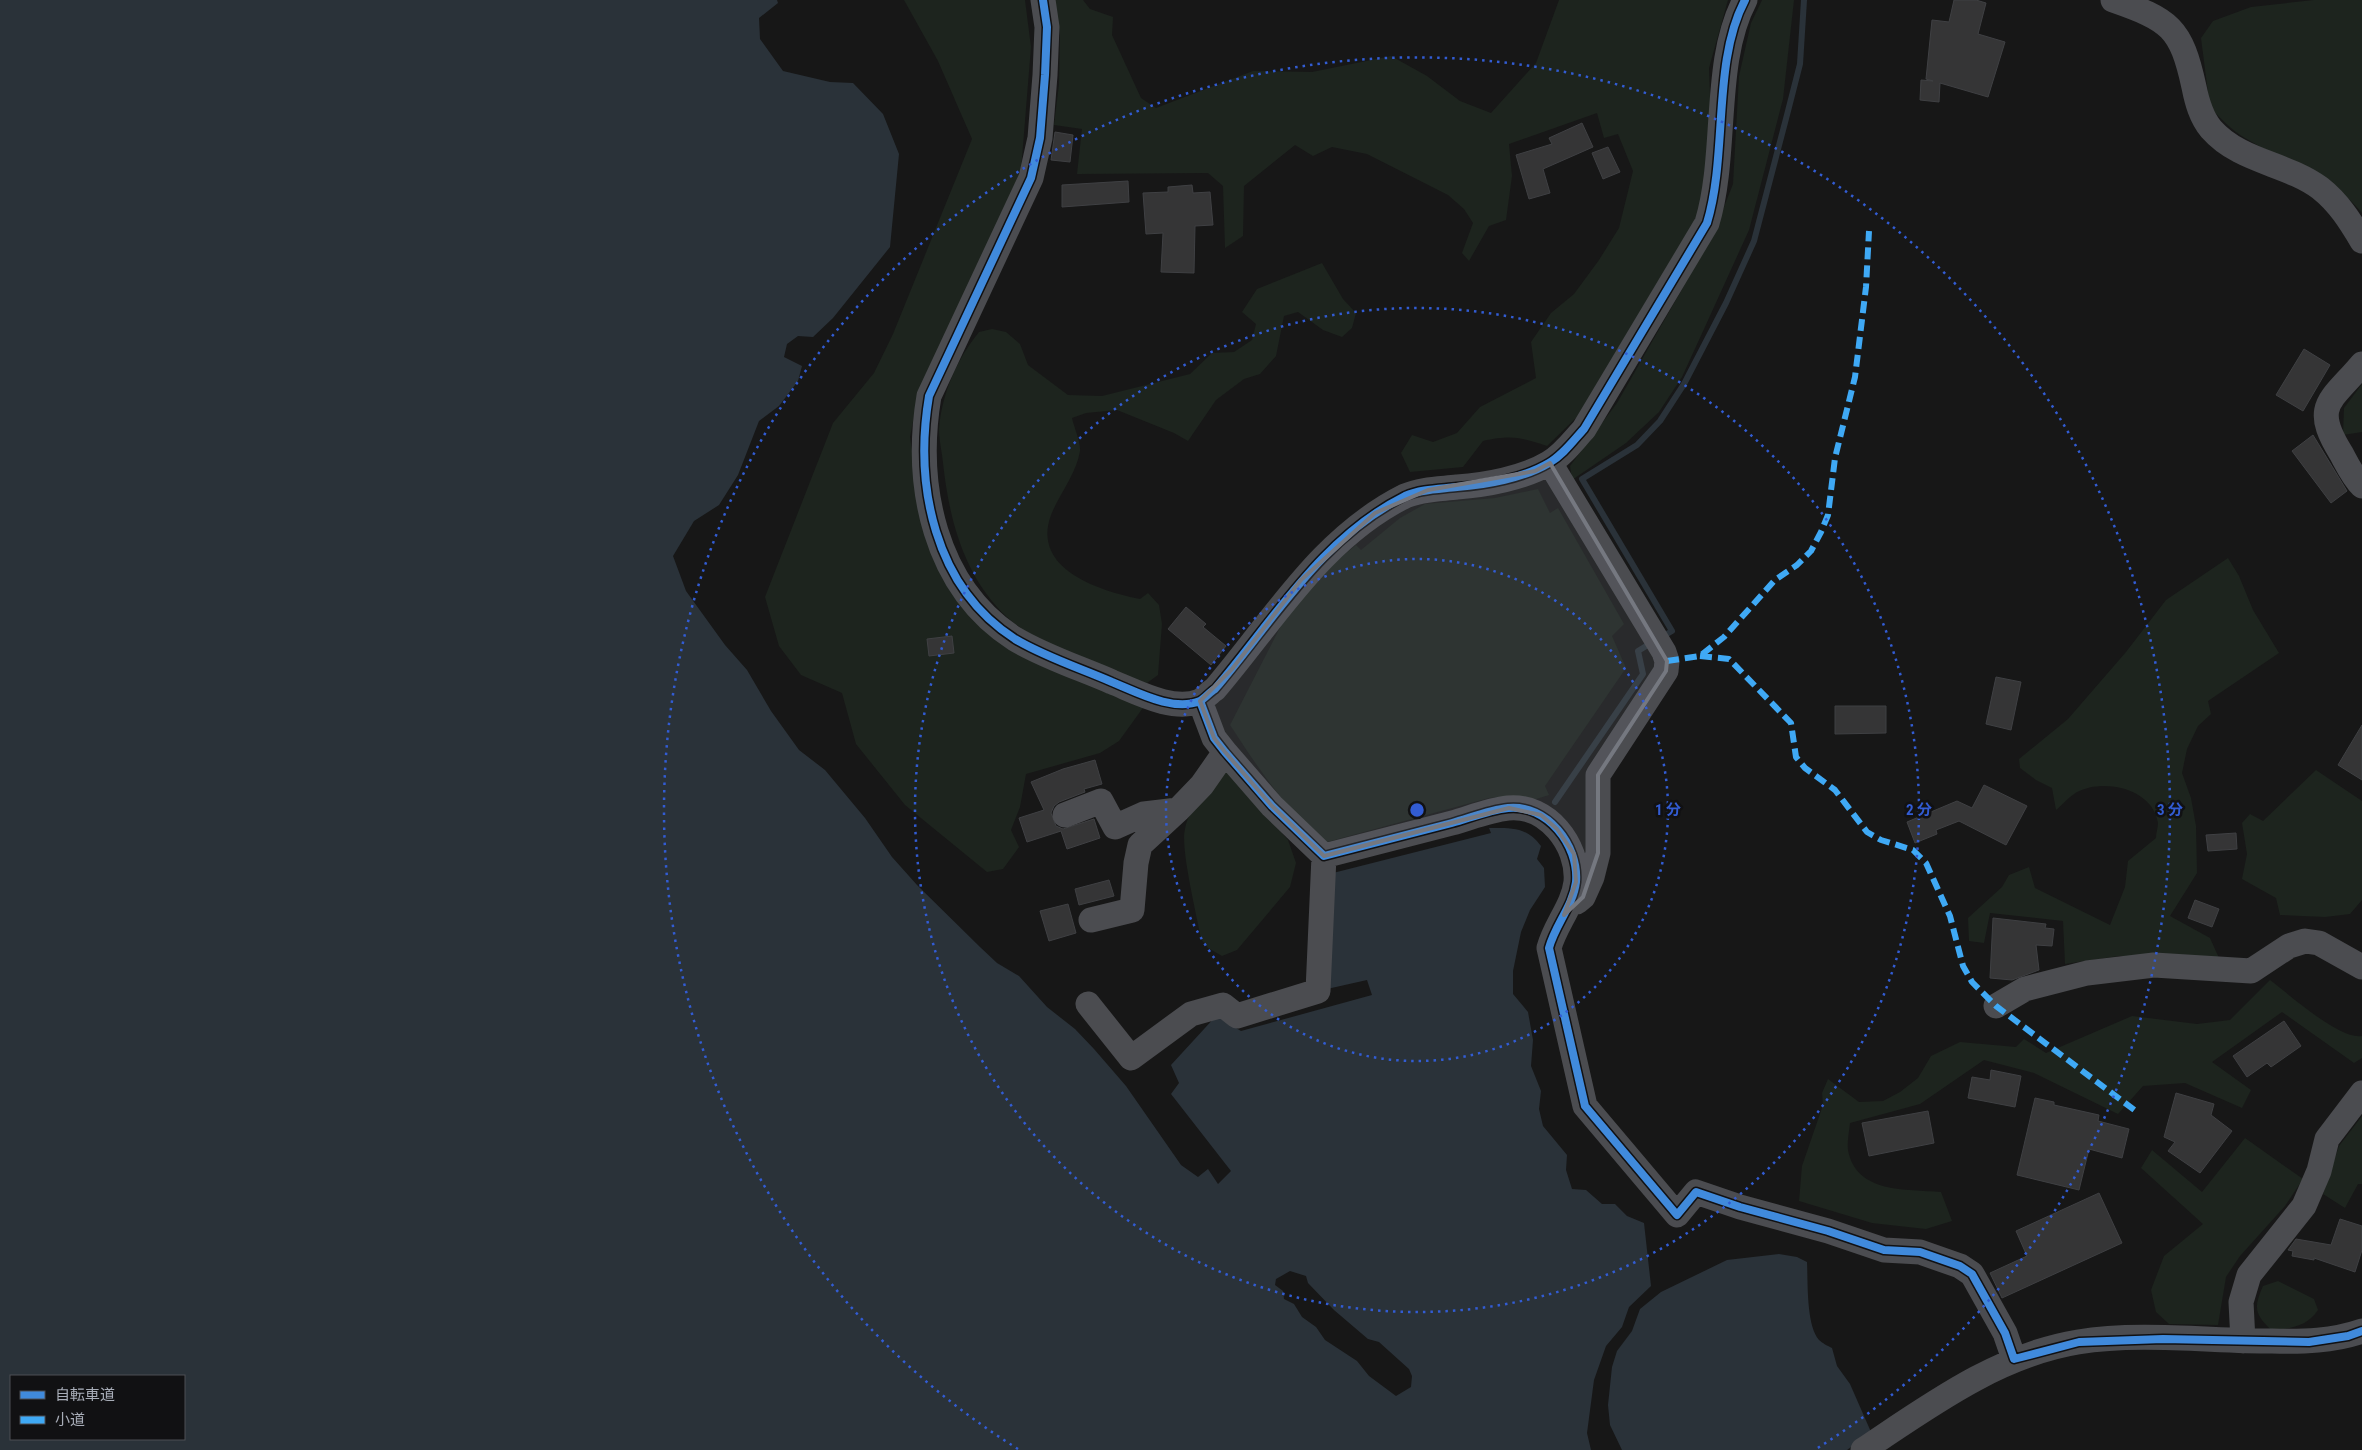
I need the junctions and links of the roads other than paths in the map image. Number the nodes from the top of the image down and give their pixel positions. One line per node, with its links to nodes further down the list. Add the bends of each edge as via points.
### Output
1 (1043, 0): 8 (street, via 1047,27 1040,138 1031,178 930,396 924,425 929,508 940,548 960,585 982,612 1014,638 1162,701 1177,704)
2 (1745, 0): 6 (street, via 1730,44 1715,196 1707,223 1584,429)
3 (2113, 0): 4 (street, via 2151,13 2167,24 2187,54 2200,111 2210,128 2236,151 2319,188 2345,213)
4 (2362, 242)
5 (2362, 364): 7 (street, via 2332,398 2325,412 2328,432)
6 (1550, 463): 8 (street, via 1500,480 1408,495 1374,513 1301,580 1232,669); 13 (street, via 1667,661 1666,671 1598,775 1596,861 1583,897)
7 (2362, 486)
8 (1200, 701): 9 (street, via 1214,738)
9 (1226, 752): 10 (street, via 1202,785); 12 (street, via 1272,806)
10 (1178, 810): 11 (street, via 1144,814 1115,827 1101,802); 14 (street, via 1140,845 1132,910)
11 (1065, 815)
12 (1324, 856): 13 (street, via 1508,808 1532,812 1541,815 1557,829 1574,854 1576,882); 16 (street, via 1318,991 1237,1016 1223,1006 1191,1014 1131,1058)
13 (1564, 915): 21 (street, via 1552,935 1549,948 1585,1106 1677,1215 1696,1192 1884,1250 1920,1252 1960,1266 1977,1282 2005,1333)
14 (1091, 920)
15 (2362, 967): 17 (street, via 2319,943 2305,941 2289,946 2251,971 2154,965 2088,972 2025,989)
16 (1088, 1004)
17 (1996, 1006)
18 (2362, 1093): 20 (street, via 2327,1139 2319,1171 2304,1206 2250,1275 2241,1302)
19 (2362, 1331): 20 (street, via 2309,1342)
20 (2243, 1341): 21 (street, via 2079,1342)
21 (2014, 1359): 22 (street, via 1916,1414)
22 (1863, 1450)

